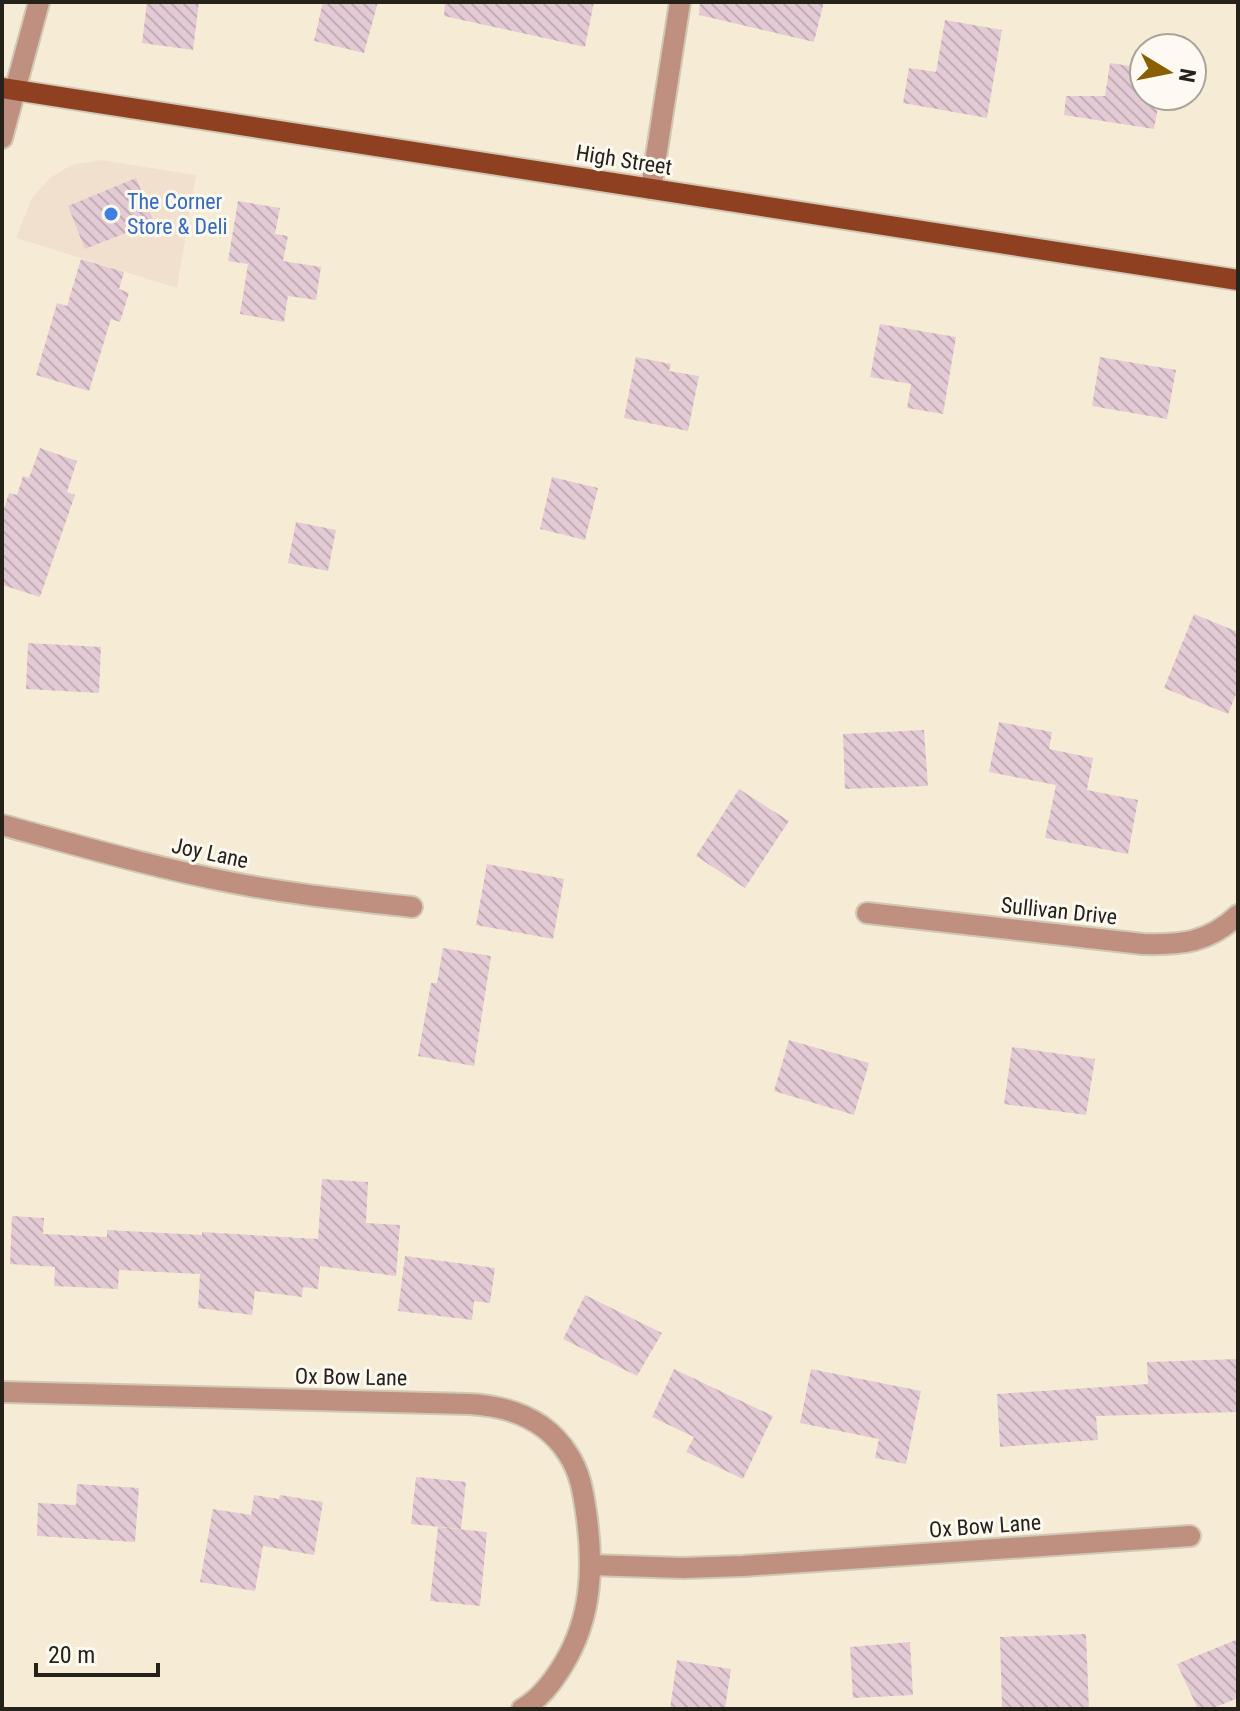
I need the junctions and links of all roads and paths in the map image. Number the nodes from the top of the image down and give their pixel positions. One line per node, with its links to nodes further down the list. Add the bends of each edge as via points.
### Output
1 (39, 2): 3 (street)
2 (680, 2): 5 (street)
3 (9, 90): 4 (street); 5 (main road, High Street)
4 (2, 138)
5 (651, 189): 6 (main road, High Street)
6 (1238, 280)
7 (2, 825): 8 (street, Joy Lane, via 230,882)
8 (412, 907)
9 (867, 913): 10 (street, Sullivan Drive, via 1165,945 1209,936)
10 (1238, 915)
11 (2, 1392): 13 (street, Ox Bow Lane, via 469,1404 510,1410 555,1438 577,1470)
12 (1190, 1536): 13 (street, Ox Bow Lane, via 743,1566)
13 (591, 1565): 14 (street, Ox Bow Lane, via 577,1640 544,1692)
14 (522, 1709)

